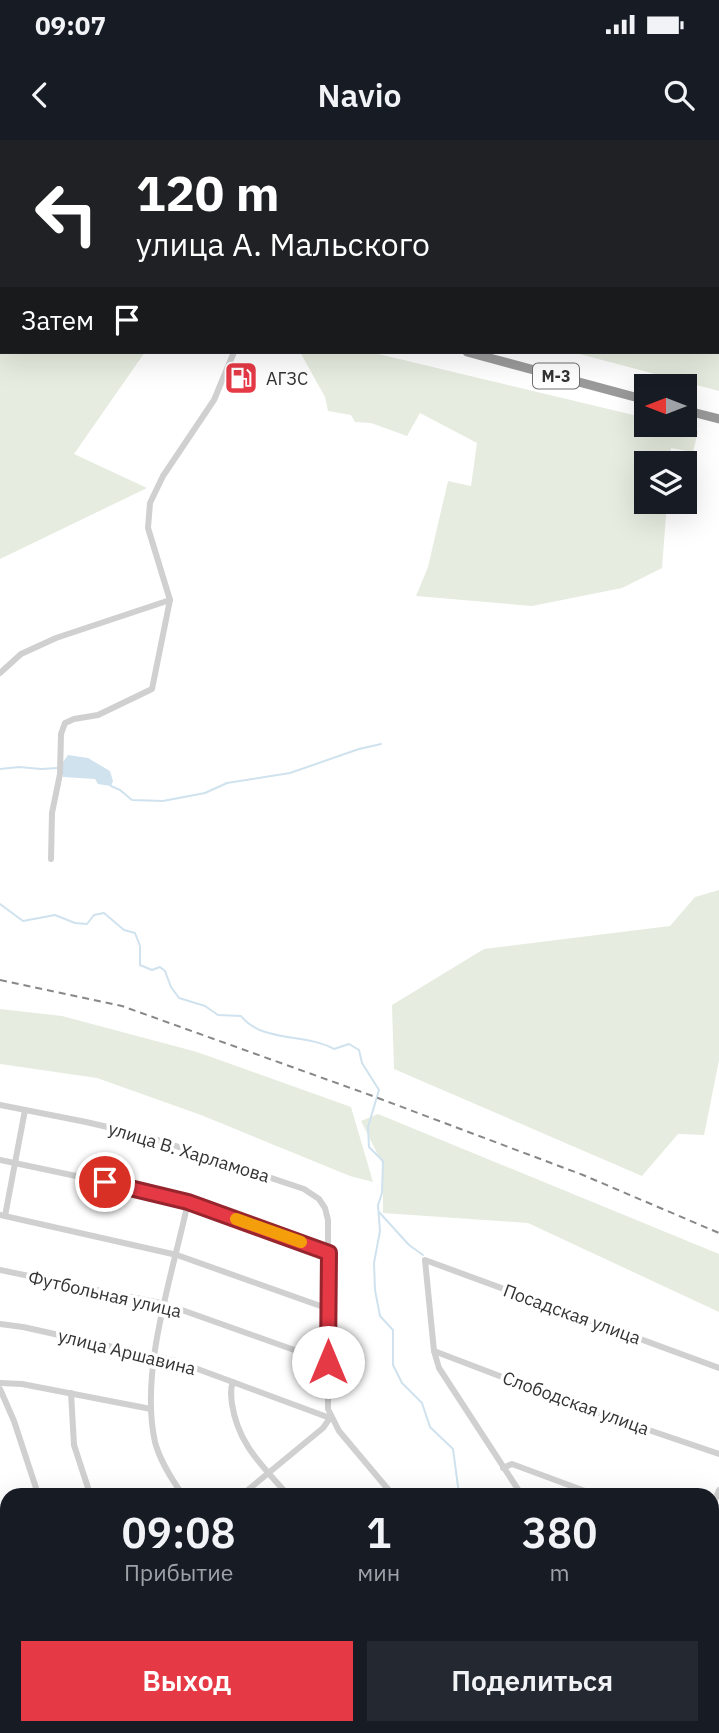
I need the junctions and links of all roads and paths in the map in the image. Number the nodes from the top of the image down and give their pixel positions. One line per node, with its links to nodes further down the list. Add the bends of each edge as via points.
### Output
1 (233, 354): 6 (street, via 214,400 150,503 148,528)
2 (474, 354): 3 (highway, М-3)
3 (634, 397)
4 (697, 413): 5 (highway)
5 (719, 419)
6 (170, 600): 7 (street, via 56,638 21,654); 8 (street, via 152,689 98,715 65,723 52,813)
7 (0, 673)
8 (51, 859)
9 (0, 1105): 10 (street, улица В. Харламова)
10 (25, 1110): 12 (street); 15 (street, улица В. Харламова, via 146,1136 304,1189 325,1208)
11 (0, 1160): 12 (street)
12 (16, 1164): 13 (street); 14 (street)
13 (188, 1202): 15 (street); 16 (street)
14 (3, 1215): 16 (street)
15 (329, 1253): 19 (street, улица В. Харламова)
16 (177, 1255): 18 (street); 19 (street)
17 (0, 1270): 18 (street, Футбольная улица)
18 (165, 1304): 22 (street); 23 (street, Футбольная улица)
19 (329, 1309): 23 (street, улица В. Харламова)
20 (0, 1324): 22 (street, улица Аршавина)
21 (434, 1351): 24 (street, Посадская улица, via 425,1260); 31 (street, Слободская улица); 32 (street, via 439,1368)
22 (154, 1355): 25 (street, улица Аршавина); 29 (street)
23 (328, 1362): 30 (street, улица В. Харламова)
24 (719, 1368)
25 (233, 1382): 30 (street, улица Аршавина); 33 (street, via 239,1432)
26 (0, 1383): 28 (street)
27 (0, 1389): 34 (street)
28 (71, 1393): 29 (street); 35 (street, via 74,1446)
29 (151, 1409): 36 (street, via 155,1441 165,1470)
30 (330, 1418): 33 (street); 39 (street)
31 (719, 1454)
32 (503, 1468): 40 (street); 41 (street, via 512,1464)
33 (268, 1473): 37 (street); 38 (street)
34 (36, 1488)
35 (88, 1488)
36 (178, 1488)
37 (250, 1488)
38 (282, 1488)
39 (387, 1488)
40 (517, 1488)
41 (577, 1488)

